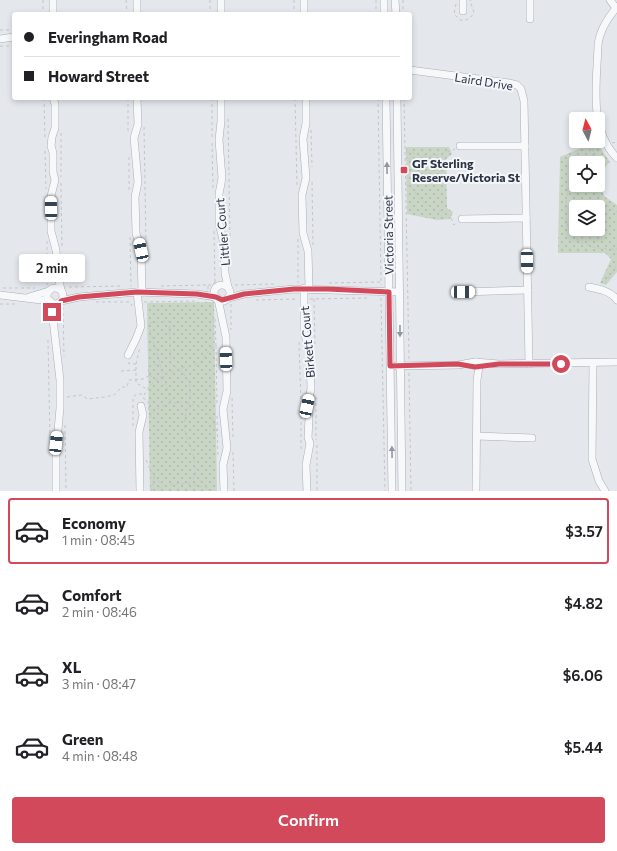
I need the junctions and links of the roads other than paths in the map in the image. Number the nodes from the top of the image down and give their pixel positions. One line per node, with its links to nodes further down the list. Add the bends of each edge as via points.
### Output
1 (53, 0): 12 (street)
2 (137, 0): 13 (street)
3 (221, 0): 14 (street)
4 (304, 0): 15 (street)
5 (384, 0): 16 (street)
6 (395, 0): 17 (street)
7 (463, 0): 11 (street)
8 (530, 0): 18 (street)
9 (610, 0): 10 (street)
10 (617, 8): 30 (street, via 604,24 598,45 597,111 604,140)
11 (463, 11)
12 (53, 12)
13 (137, 12)
14 (220, 12)
15 (304, 12)
16 (384, 12)
17 (396, 12)
18 (530, 19)
19 (12, 37): 20 (street)
20 (0, 39)
21 (412, 70): 29 (street, Laird Drive, via 517,85 524,95)
22 (54, 100): 34 (street, via 55,128 52,137 55,180 51,196 51,231)
23 (137, 100): 40 (street, via 138,124 134,138 138,182 134,197 136,233 141,250)
24 (221, 100): 33 (street, Littler Court, via 219,151 222,178 219,223 224,244)
25 (306, 100): 38 (street, Birkett Court, via 303,139 308,167 302,195 303,233 308,251)
26 (386, 100): 43 (street, Victoria Street, one-way to 26)
27 (397, 100): 44 (street, Victoria Street)
28 (460, 146): 29 (street)
29 (525, 146): 31 (street, Laird Drive)
30 (617, 158)
31 (526, 218): 32 (street); 41 (street, Laird Drive)
32 (462, 219)
33 (225, 273): 35 (street, Littler Court); 36 (street, Littler Court)
34 (58, 275): 39 (street); 42 (street)
35 (217, 287): 36 (street); 50 (street); 51 (street)
36 (231, 287): 46 (street); 52 (street)
37 (589, 287): 53 (street, via 604,290)
38 (306, 288): 43 (street); 46 (street); 71 (street, Birkett Court, via 304,332 310,353 311,389 307,406 310,447 306,465)
39 (48, 289): 42 (street, via 56,288); 48 (street); 54 (street)
40 (140, 290): 49 (street); 50 (street); 58 (street, via 137,302 141,326)
41 (528, 290): 45 (street); 61 (street, Laird Drive)
42 (62, 291): 49 (street); 55 (street, via 63,297)
43 (389, 292): 44 (street); 63 (street, Victoria Street)
44 (400, 292): 64 (street, Victoria Street, one-way to 64)
45 (463, 292)
46 (244, 294): 52 (street)
47 (0, 295): 48 (street)
48 (26, 297): 54 (street)
49 (79, 297): 55 (street)
50 (198, 298): 51 (street)
51 (217, 298): 52 (street); 56 (street)
52 (227, 299): 56 (street)
53 (617, 300)
54 (50, 302): 55 (street); 57 (street)
55 (60, 302): 57 (street)
56 (218, 314): 70 (street, via 226,337 227,391 223,409 227,448 223,465)
57 (54, 319): 68 (street, via 60,380)
58 (129, 358)
59 (617, 362): 60 (street)
60 (593, 363): 61 (street); 75 (street, via 592,459)
61 (529, 364): 62 (street)
62 (477, 365): 64 (street); 66 (street)
63 (390, 366): 64 (street); 72 (street, Victoria Street, one-way to 63)
64 (400, 366): 73 (street, Victoria Street)
65 (141, 406): 69 (street, via 143,415 139,432)
66 (478, 436): 67 (street); 74 (street)
67 (532, 438)
68 (56, 491)
69 (140, 491)
70 (224, 491)
71 (307, 491)
72 (392, 491)
73 (402, 491)
74 (476, 491)
75 (605, 491)

